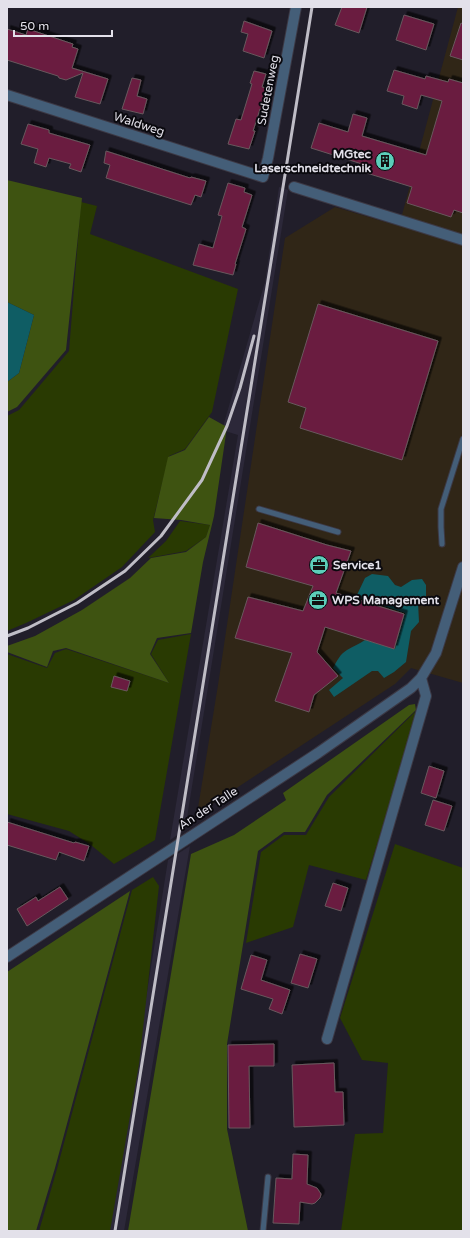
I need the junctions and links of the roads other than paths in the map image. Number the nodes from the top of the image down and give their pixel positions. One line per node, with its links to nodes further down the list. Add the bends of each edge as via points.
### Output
1 (296, 7): 3 (street, Sudetenweg)
2 (7, 95): 3 (street, Waldweg)
3 (263, 177)
4 (294, 187): 5 (street)
5 (463, 240)
6 (463, 439): 9 (lane, via 441,509)
7 (259, 509): 8 (lane)
8 (338, 532)
9 (442, 544)
10 (463, 568): 11 (street, An der Talle, via 436,653)
11 (421, 678): 12 (street, An der Talle, via 411,688 331,744); 13 (street, via 426,696)
12 (7, 957)
13 (327, 1039)
14 (268, 1177): 15 (lane)
15 (263, 1231)

